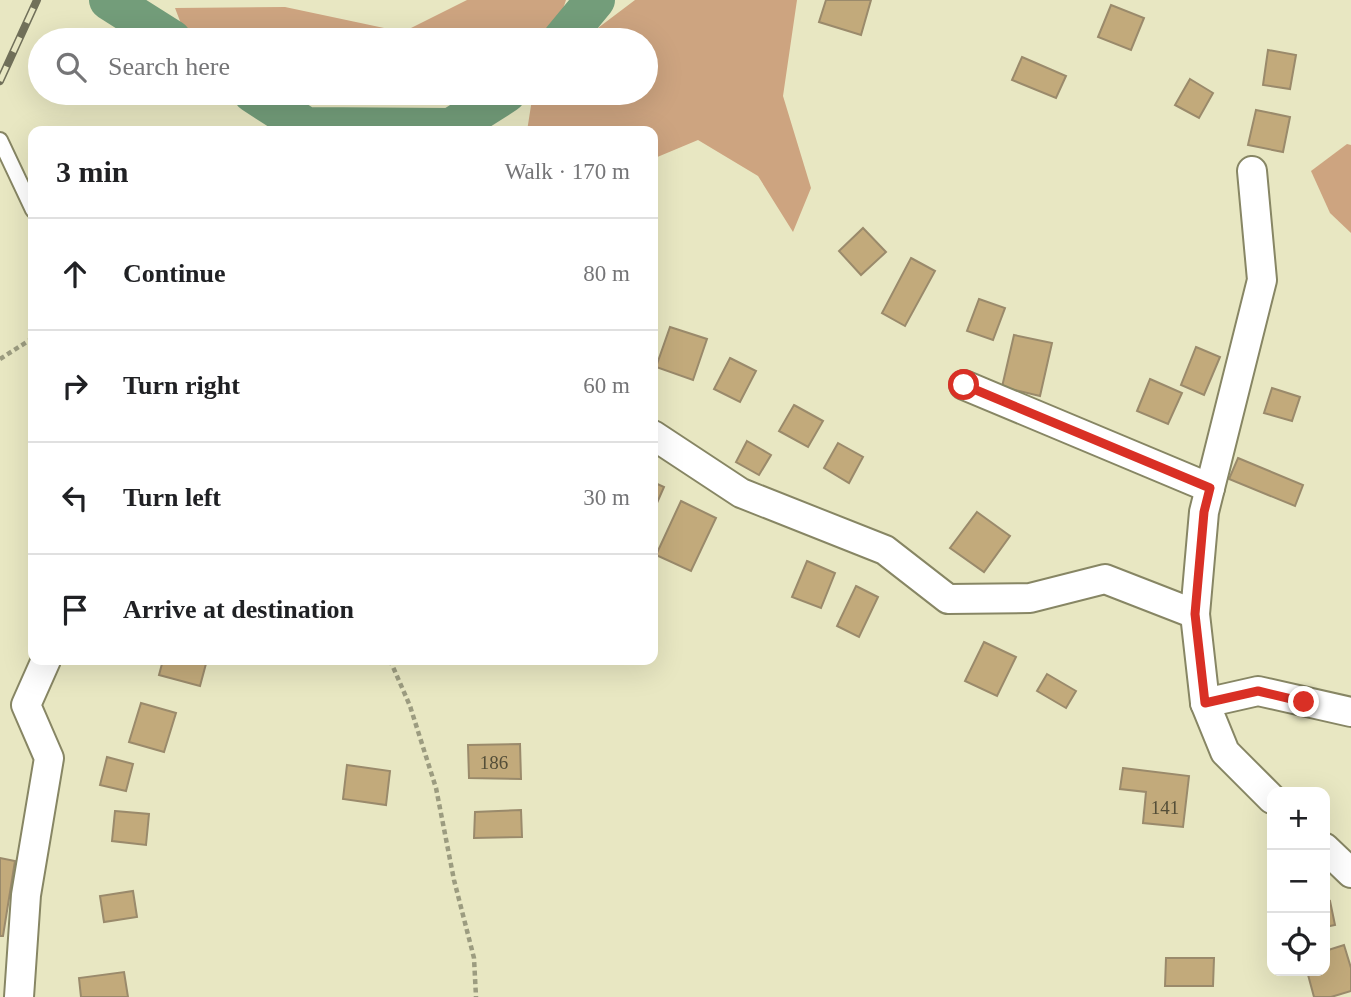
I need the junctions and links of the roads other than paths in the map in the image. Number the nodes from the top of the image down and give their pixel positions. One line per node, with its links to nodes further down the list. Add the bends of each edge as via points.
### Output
1 (0, 140): 3 (lane)
2 (1252, 171): 6 (street, via 1262,281)
3 (28, 199)
4 (964, 385): 6 (street)
5 (658, 438): 7 (street, via 741,493 885,550 948,599 1030,598 1105,579)
6 (1210, 488): 7 (street)
7 (1195, 614): 9 (street)
8 (44, 665): 14 (street, via 26,705 49,758 26,895)
9 (1205, 703): 10 (street, via 1258,691); 11 (street, via 1225,752)
10 (1351, 712)
11 (1267, 794)
12 (1326, 850): 13 (street)
13 (1351, 873)
14 (19, 997)

